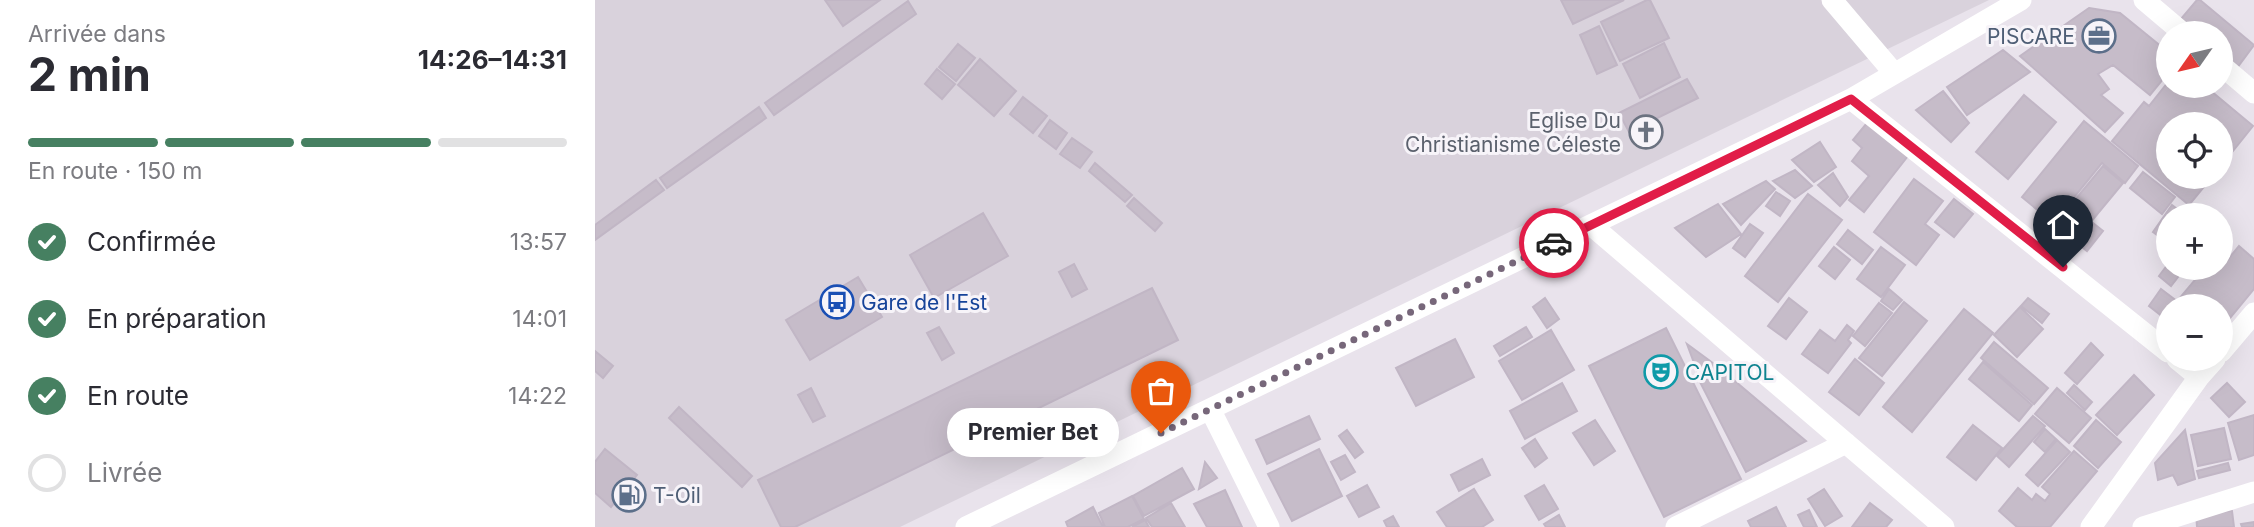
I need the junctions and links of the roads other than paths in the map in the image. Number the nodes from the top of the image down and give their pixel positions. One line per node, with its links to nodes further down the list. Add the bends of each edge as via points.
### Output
1 (1832, 0): 5 (street)
2 (2021, 0): 5 (street)
3 (2144, 0): 4 (street)
4 (2169, 21)
5 (1894, 73): 8 (street)
6 (2233, 75): 7 (street)
7 (2254, 93)
8 (1851, 99): 9 (street); 12 (street)
9 (1591, 225): 16 (street); 17 (street)
10 (2254, 313): 11 (street)
11 (2233, 338)
12 (2156, 342)
13 (2192, 371): 15 (street)
14 (2204, 371): 15 (street)
15 (2199, 377): 23 (street)
16 (1210, 409): 19 (street); 20 (street)
17 (1846, 443): 21 (street); 22 (street)
18 (2254, 492): 24 (street)
19 (967, 527)
20 (1269, 527)
21 (1676, 527)
22 (1944, 527)
23 (2091, 527)
24 (2143, 527)

